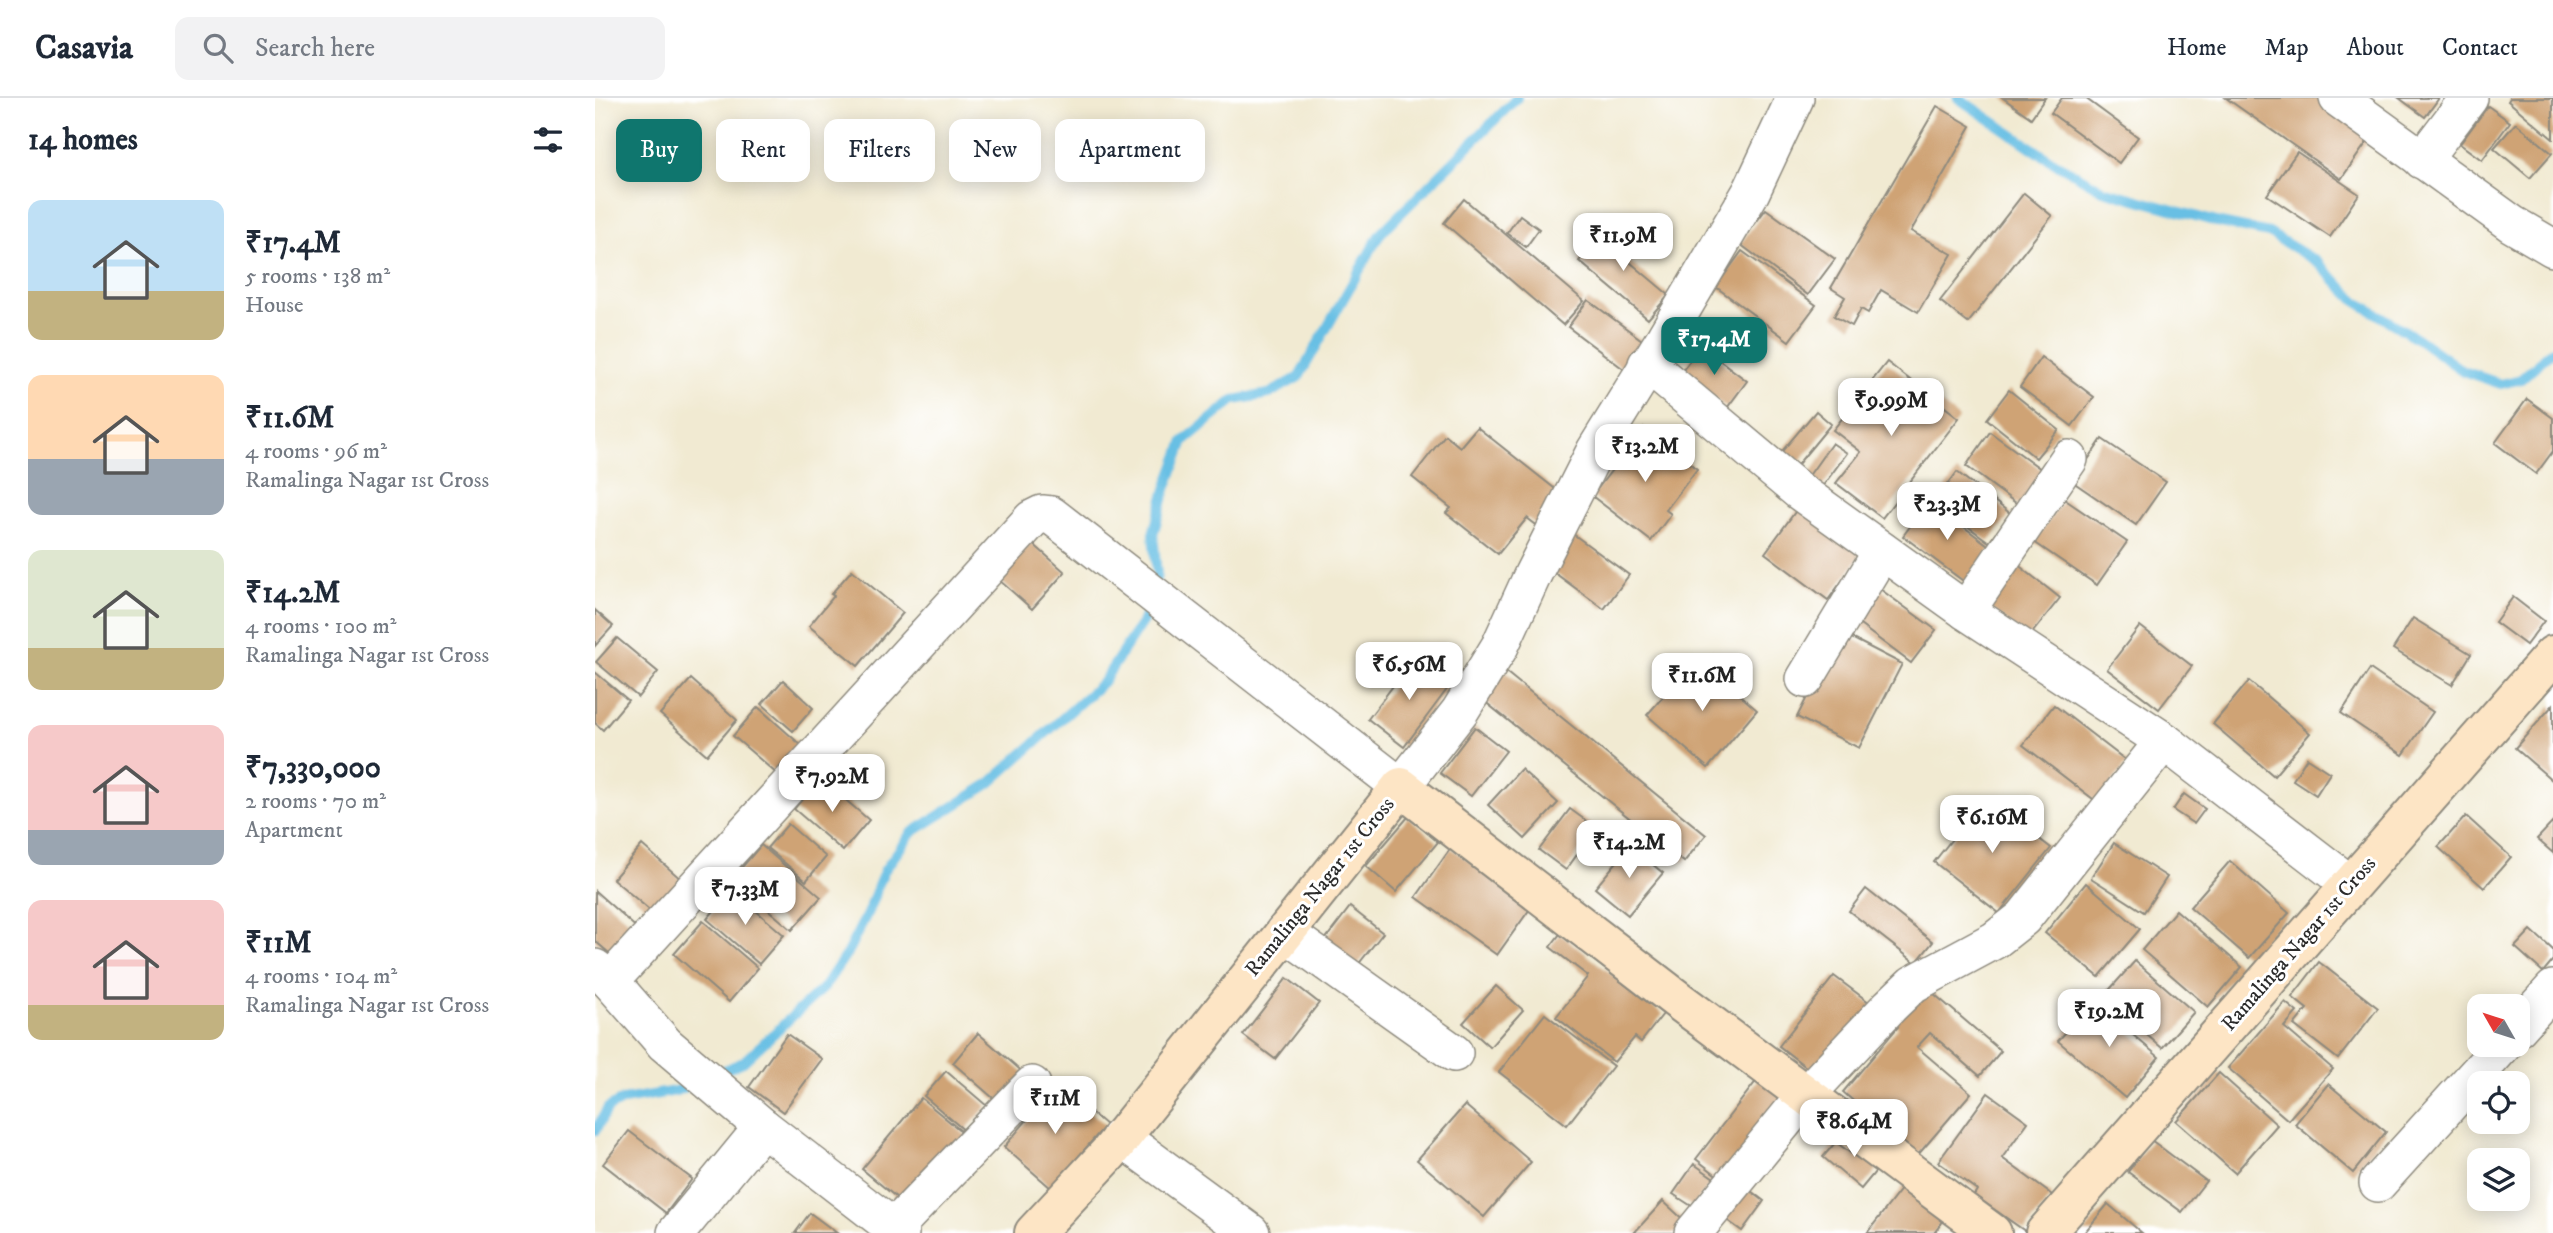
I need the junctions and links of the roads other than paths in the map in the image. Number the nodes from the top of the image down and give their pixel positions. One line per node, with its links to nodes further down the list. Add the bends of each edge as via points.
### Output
1 (1795, 98): 6 (street, via 1751,192)
2 (2338, 98): 4 (street)
3 (2469, 98): 4 (street)
4 (2422, 160): 5 (street)
5 (2553, 248)
6 (1647, 364): 8 (street, via 1799,491); 13 (street, via 1595,451 1500,646 1461,711)
7 (2069, 459): 9 (street)
8 (1882, 551): 9 (street); 11 (street)
9 (1966, 611): 12 (street)
10 (2553, 655): 14 (street, Ramalinga Nagar 1st Cross)
11 (1805, 679)
12 (2164, 741): 14 (street); 22 (street, via 2023,918 1995,940 1913,984)
13 (1401, 787): 15 (street, Ramalinga Nagar 1st Cross); 16 (street, via 1051,515 1042,514 1032,519); 22 (street, Ramalinga Nagar 1st Cross)
14 (2351, 885): 32 (street, Ramalinga Nagar 1st Cross)
15 (1284, 932): 19 (street); 24 (street, Ramalinga Nagar 1st Cross)
16 (603, 974): 23 (street, via 664,1044)
17 (2553, 989): 18 (street)
18 (2531, 1014)
19 (1454, 1053)
20 (2492, 1057): 25 (street)
21 (1032, 1085): 26 (street)
22 (1805, 1096): 30 (street); 31 (street, Ramalinga Nagar 1st Cross)
23 (750, 1116): 26 (street); 27 (street)
24 (1120, 1137): 28 (street, Ramalinga Nagar 1st Cross); 29 (street)
25 (2378, 1183)
26 (894, 1231)
27 (676, 1233)
28 (1034, 1233)
29 (1251, 1233)
30 (1693, 1233)
31 (1992, 1233)
32 (2045, 1233)

